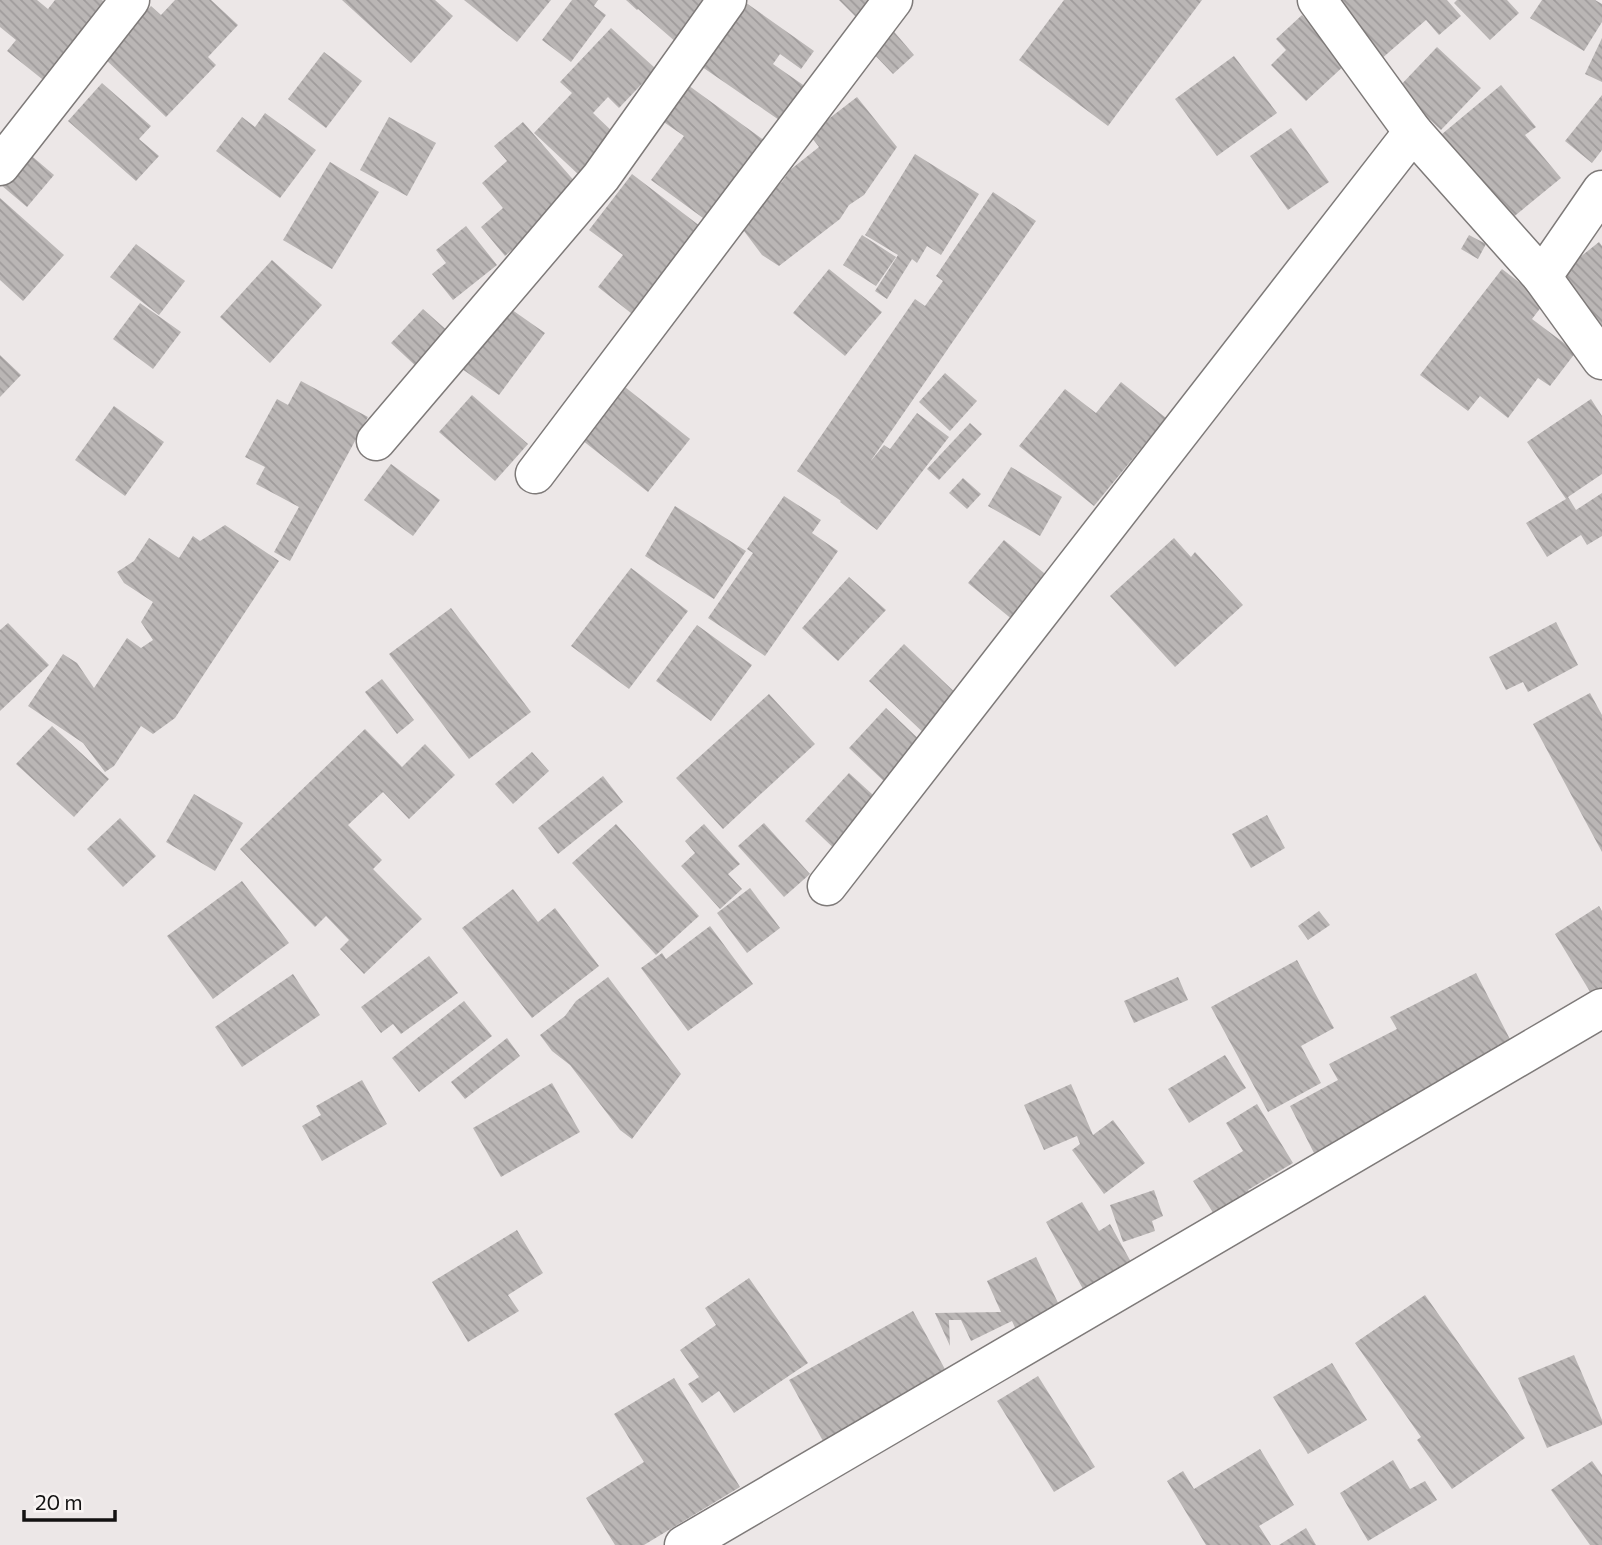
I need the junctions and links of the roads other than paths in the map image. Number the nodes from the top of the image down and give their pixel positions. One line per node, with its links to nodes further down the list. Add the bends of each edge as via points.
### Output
1 (130, 0): 6 (street)
2 (727, 0): 10 (street, via 601,177)
3 (893, 0): 11 (street)
4 (1317, 0): 5 (street)
5 (1413, 132): 8 (street); 12 (street)
6 (0, 166)
7 (1602, 190): 8 (street)
8 (1542, 277): 9 (street)
9 (1602, 360)
10 (376, 441)
11 (535, 474)
12 (827, 886)
13 (1602, 1008): 14 (street)
14 (684, 1545)

